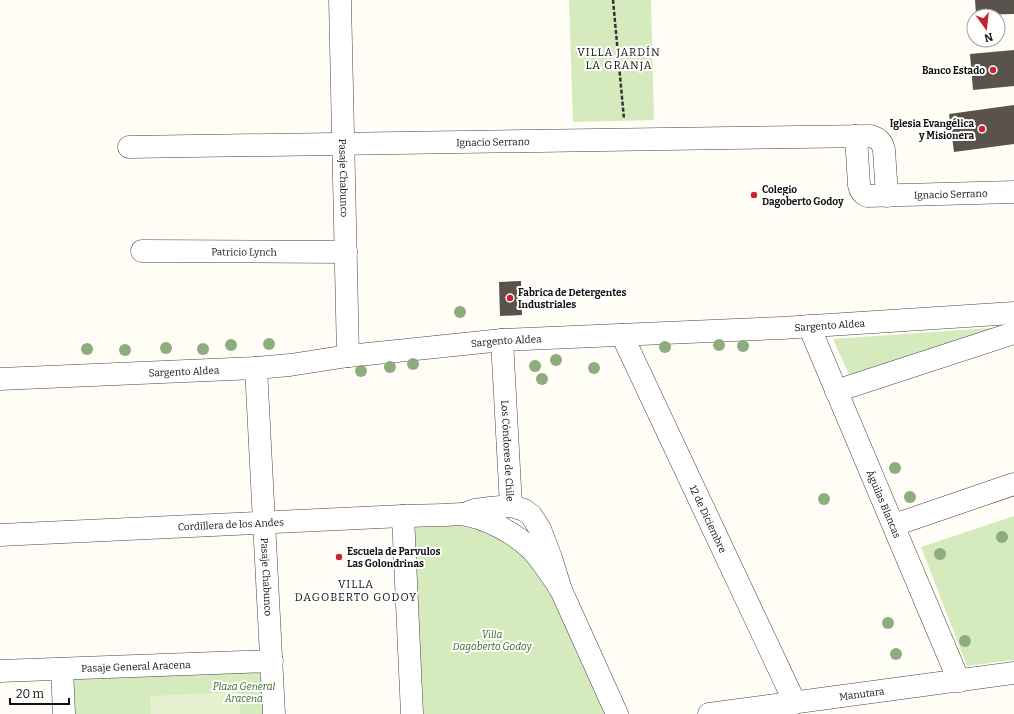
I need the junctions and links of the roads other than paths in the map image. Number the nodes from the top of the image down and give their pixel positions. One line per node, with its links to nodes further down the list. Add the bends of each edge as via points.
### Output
1 (340, 0): 2 (street, Pasaje Chabunco)
2 (343, 144): 3 (street, Ignacio Serrano); 4 (street, Ignacio Serrano, via 870,136 883,144 887,196); 6 (street, Pasaje Chabunco)
3 (129, 147)
4 (1014, 192)
5 (142, 251): 6 (street, Patricio Lynch)
6 (346, 252): 12 (street, Pasaje Chabunco)
7 (1014, 313): 8 (street, Sargento Aldea)
8 (809, 326): 10 (street, Sargento Aldea); 15 (street, Águilas Blancas)
9 (1014, 333): 15 (street)
10 (622, 335): 11 (street, Sargento Aldea); 30 (street, 12 de Diciembre)
11 (502, 340): 12 (street, Sargento Aldea); 17 (street, Los Cóndores de Chile)
12 (348, 356): 13 (street, Sargento Aldea)
13 (256, 368): 14 (street, Sargento Aldea); 20 (street, Pasaje Chabunco)
14 (0, 379)
15 (836, 391): 21 (street, Águilas Blancas)
16 (1014, 484): 21 (street)
17 (511, 506): 18 (street, Cordillera de los Andes); 24 (street, Los Cóndores de Chile, via 524,510 536,522)
18 (461, 514): 19 (street, Cordillera de los Andes); 22 (street, Cordillera de los Andes, via 479,518)
19 (403, 516): 20 (street, Cordillera de los Andes); 33 (street)
20 (264, 523): 23 (street, Cordillera de los Andes); 25 (street, Pasaje Chabunco)
21 (894, 525): 29 (street, Águilas Blancas)
22 (506, 532): 24 (street, Los Cóndores de Chile, via 531,550)
23 (0, 535)
24 (561, 590): 34 (street, Los Cóndores de Chile)
25 (272, 661): 26 (street, Pasaje General Aracena); 32 (street, Pasaje Chabunco)
26 (62, 669): 27 (street, Pasaje General Aracena); 31 (street)
27 (0, 671)
28 (1014, 674): 29 (street, Manutara)
29 (959, 681): 30 (street, Manutara)
30 (794, 703): 35 (street, Manutara)
31 (64, 714)
32 (274, 714)
33 (412, 714)
34 (617, 714)
35 (709, 714)

